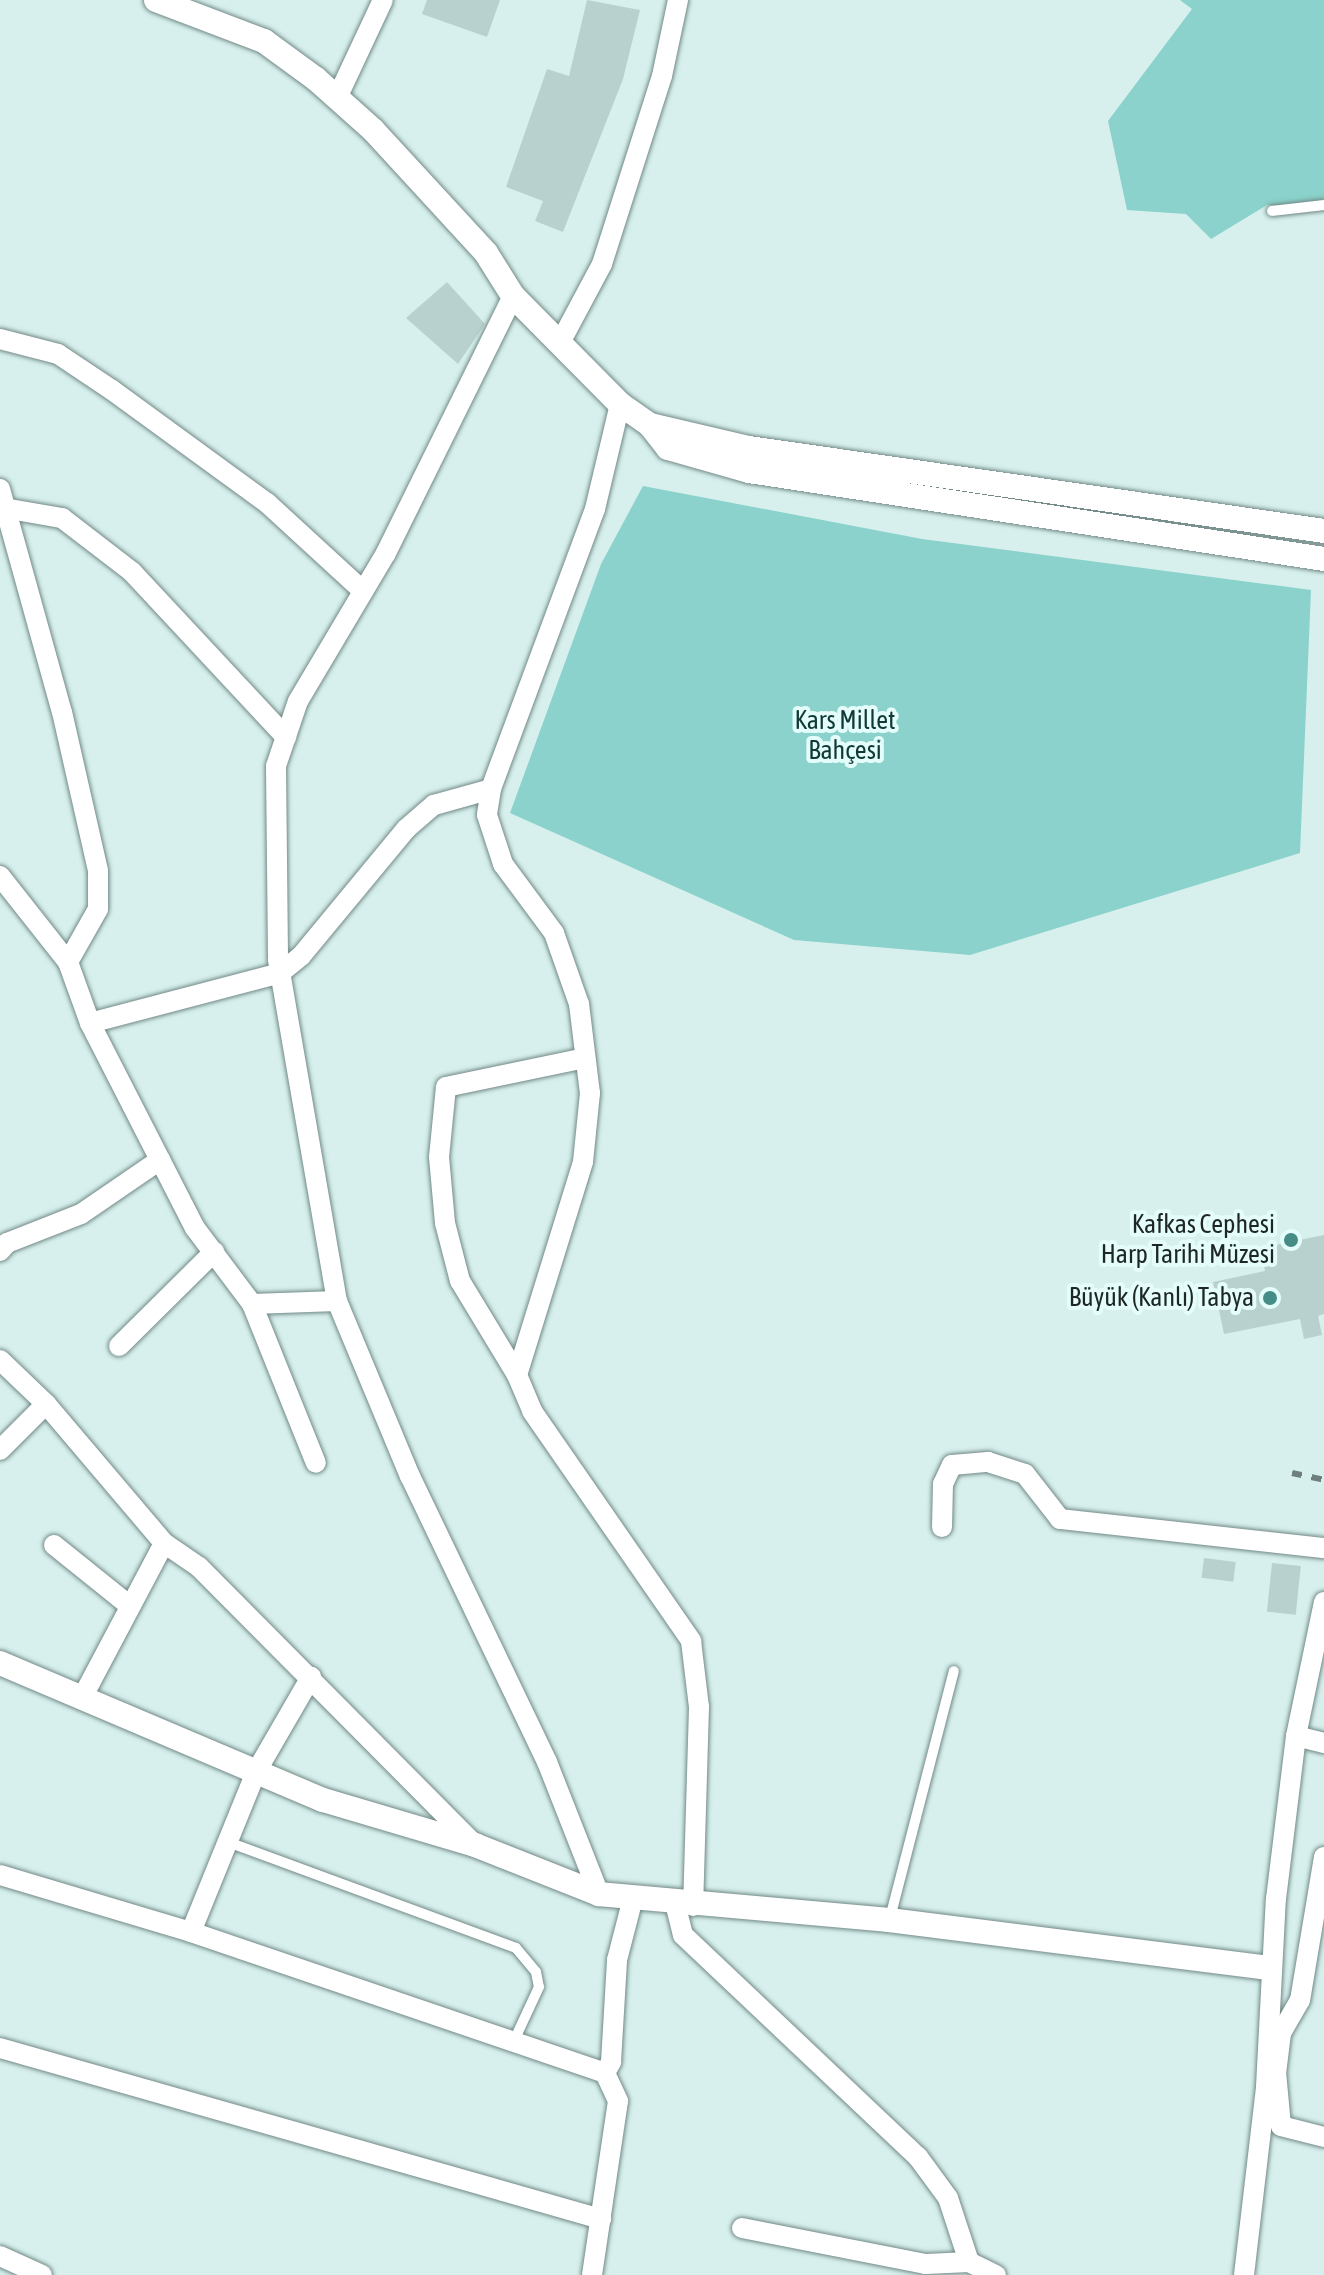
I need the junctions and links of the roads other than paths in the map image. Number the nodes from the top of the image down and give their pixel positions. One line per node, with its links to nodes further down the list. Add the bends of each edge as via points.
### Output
1 (156, 0): 4 (street, via 264,41)
2 (383, 0): 4 (street)
3 (678, 0): 9 (street, via 662,76 602,264)
4 (337, 98): 7 (street, via 486,253)
5 (1324, 205): 6 (lane)
6 (1272, 211)
7 (513, 296): 9 (street); 15 (street)
8 (0, 339): 15 (street, via 58,354 112,390 267,503)
9 (562, 339): 10 (street)
10 (620, 404): 11 (street); 17 (street, via 595,509)
11 (650, 425): 13 (street, via 749,448); 14 (street, via 668,448 738,469)
12 (2, 499): 16 (street, via 62,518 132,572); 19 (street, via 62,712 98,871 98,909)
13 (1324, 531)
14 (1324, 559)
15 (363, 591): 16 (street, via 298,701)
16 (286, 737): 20 (street, via 276,766 273,829)
17 (491, 789): 20 (street, via 434,805 406,829 301,956); 22 (street, via 491,835 503,864 554,933 579,1004)
18 (0, 876): 19 (street)
19 (68, 962): 21 (street)
20 (280, 973): 21 (street); 26 (street)
21 (90, 1023): 23 (street)
22 (585, 1058): 30 (street, via 590,1093 583,1162); 30 (street, via 446,1087 439,1157 445,1223 460,1281)
23 (160, 1160): 24 (street, via 81,1214 7,1243); 25 (street, via 195,1228)
24 (0, 1251)
25 (214, 1252): 27 (street); 28 (street)
26 (337, 1301): 27 (street); 51 (street, via 410,1476 547,1762)
27 (252, 1304): 33 (street)
28 (119, 1346)
29 (0, 1360): 31 (street)
30 (517, 1375): 53 (street, via 532,1411 691,1641 699,1707)
31 (46, 1404): 32 (street); 35 (street)
32 (0, 1450)
33 (316, 1463)
34 (942, 1527): 37 (street, via 943,1484 952,1465 988,1462 1025,1474 1060,1519)
35 (164, 1543): 39 (street); 42 (street, via 199,1567)
36 (54, 1545): 39 (street)
37 (1324, 1548)
38 (1324, 1602): 44 (street)
39 (130, 1606): 43 (street)
40 (0, 1663): 43 (street)
41 (954, 1671): 54 (lane)
42 (311, 1677): 46 (street); 48 (street)
43 (82, 1698): 46 (street)
44 (1296, 1736): 45 (street); 56 (street)
45 (1324, 1743)
46 (256, 1772): 47 (street); 48 (street, via 323,1800)
47 (228, 1842): 55 (street); 57 (lane, via 516,1948 536,1972 539,1987)
48 (475, 1845): 51 (street)
49 (1324, 1857): 60 (street, via 1300,2000 1281,2033 1276,2072 1281,2126)
50 (0, 1875): 55 (street)
51 (599, 1894): 52 (street)
52 (633, 1898): 53 (street); 59 (street, via 617,1960 611,2062)
53 (684, 1904): 54 (street); 64 (street, via 683,1935 918,2157 948,2198)
54 (889, 1920): 56 (street)
55 (191, 1932): 57 (street)
56 (1269, 1968): 68 (street, via 1266,2087)
57 (512, 2045): 59 (street)
58 (0, 2048): 61 (street)
59 (605, 2073): 61 (street, via 618,2101)
60 (1324, 2137)
61 (601, 2219): 66 (street)
62 (742, 2228): 64 (street, via 926,2264)
63 (0, 2256): 65 (street)
64 (969, 2262): 67 (street)
65 (42, 2275)
66 (592, 2275)
67 (996, 2275)
68 (1244, 2275)

